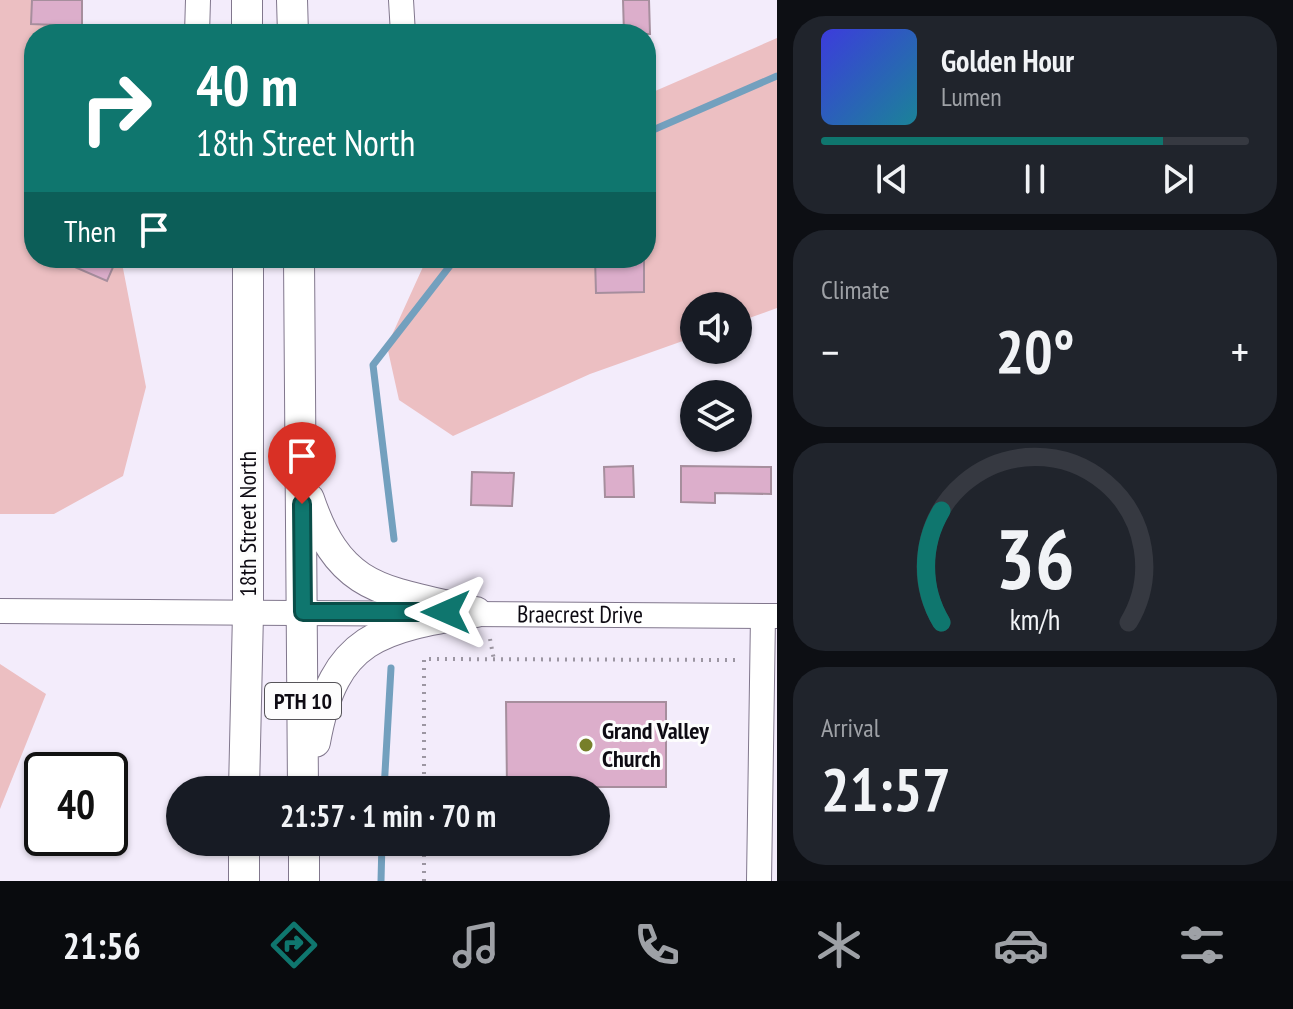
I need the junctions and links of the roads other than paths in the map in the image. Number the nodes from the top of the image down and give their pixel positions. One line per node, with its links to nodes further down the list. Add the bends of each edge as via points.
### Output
1 (198, 0): 5 (street)
2 (247, 0): 6 (main road)
3 (292, 0): 7 (main road)
4 (401, 0): 8 (street)
5 (197, 24)
6 (247, 24)
7 (293, 24)
8 (402, 24)
9 (248, 268): 15 (main road, 18th Street North / PTH 10)
10 (299, 268): 11 (main road, PTH 10)
11 (301, 477): 13 (main road, PTH 10); 14 (main road, via 327,544 345,568 405,597)
12 (0, 611): 15 (street, Braecrest Drive)
13 (303, 612): 14 (street, Braecrest Drive); 15 (street, Braecrest Drive); 18 (main road, PTH 10)
14 (476, 612): 16 (street, Braecrest Drive); 19 (main road, via 416,622 376,635 355,649 320,713)
15 (248, 613): 17 (main road, 18th Street North / PTH 10)
16 (770, 616): 24 (street, via 761,660)
17 (244, 776)
18 (305, 776)
19 (308, 776)
20 (244, 856): 22 (main road)
21 (304, 856): 23 (main road)
22 (244, 881)
23 (304, 881)
24 (759, 881)

